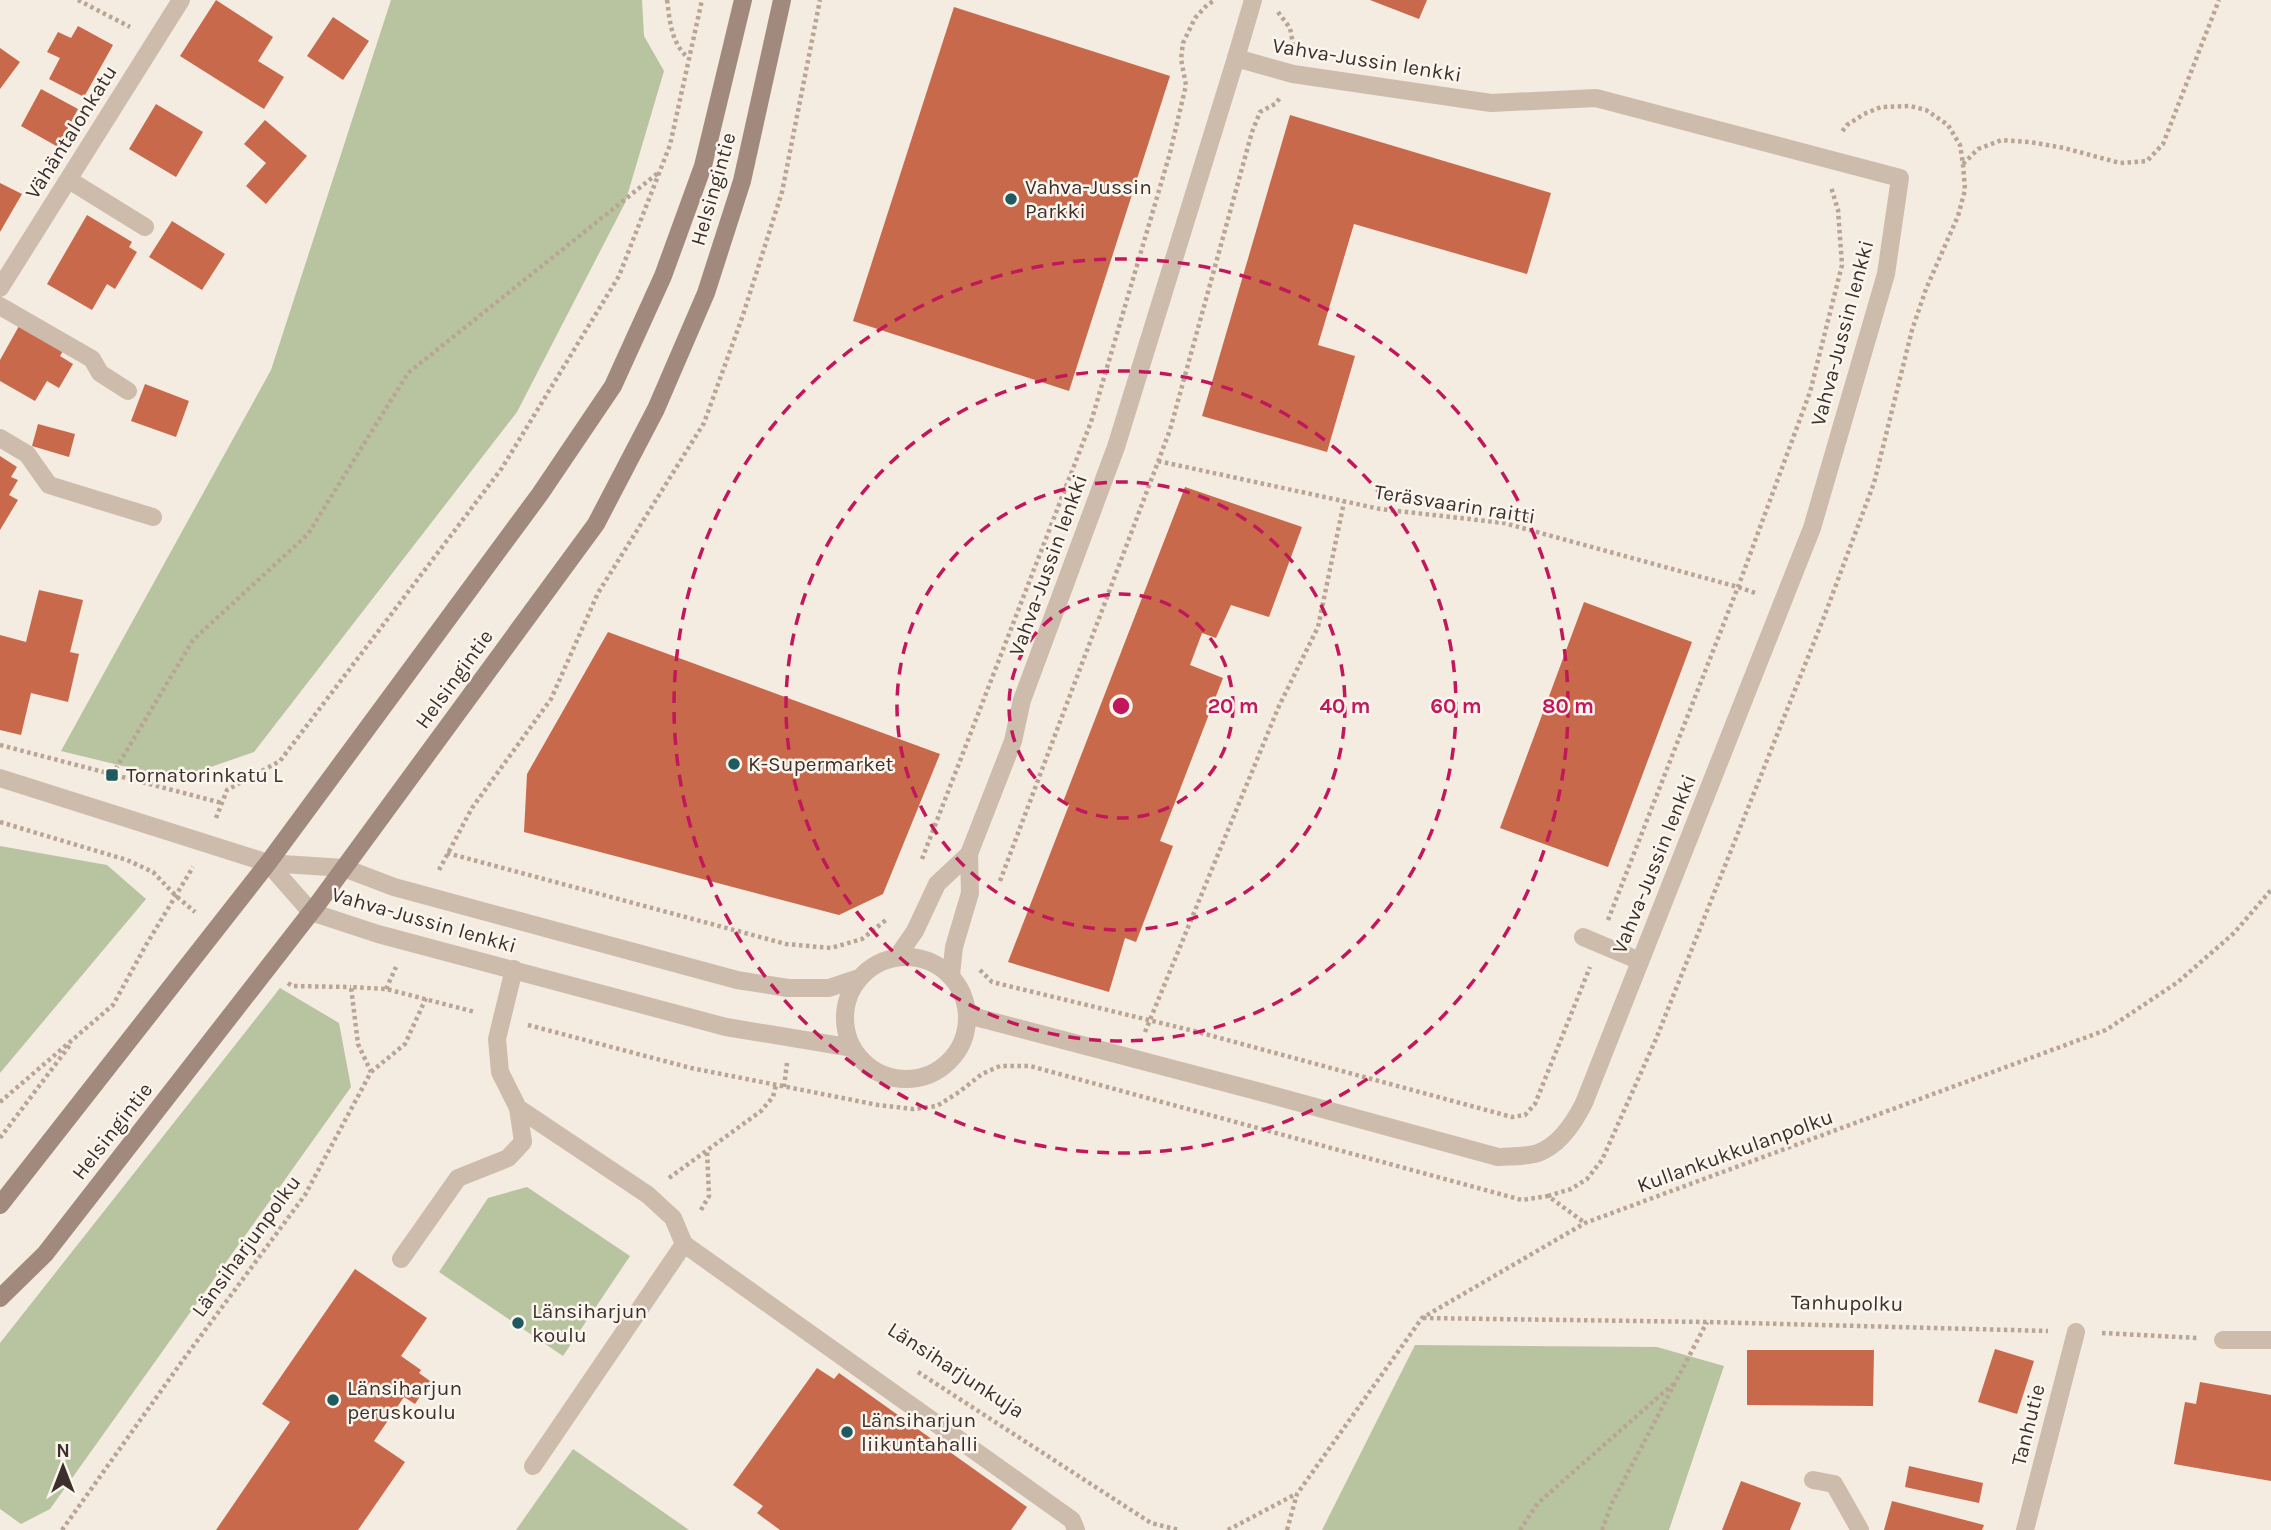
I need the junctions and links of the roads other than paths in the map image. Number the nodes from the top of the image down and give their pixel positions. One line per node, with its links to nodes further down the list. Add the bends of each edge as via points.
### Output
1 (181, 0): 6 (street, Vähäntalonkatu)
2 (743, 0): 15 (main road, Helsingintie, via 703,166 663,276 613,386 540,494)
3 (782, 0): 16 (main road, Helsingintie, via 742,181 706,293 656,409 596,524)
4 (1253, 0): 5 (street)
5 (1236, 58): 14 (street, Vahva-Jussin lenkki, via 1116,447); 20 (street, Vahva-Jussin lenkki, via 1293,74 1491,103 1596,98 1900,178 1886,274 1812,528)
6 (69, 180): 7 (street); 8 (street, Vähäntalonkatu)
7 (145, 228)
8 (0, 288)
9 (0, 306): 10 (street, via 92,359 100,373)
10 (128, 391)
11 (0, 438): 12 (street, via 27,454 49,485)
12 (153, 517)
13 (0, 778): 15 (street)
14 (969, 854): 19 (street, Vahva-Jussin lenkki, via 937,884); 22 (street, Vahva-Jussin lenkki, via 970,892)
15 (268, 863): 16 (street, Vahva-Jussin lenkki); 17 (street, Vahva-Jussin lenkki); 27 (main road, Helsingintie)
16 (344, 868): 17 (main road, Helsingintie); 23 (street, Vahva-Jussin lenkki, via 394,887 737,980 788,988 829,988)
17 (311, 912): 21 (street, Vahva-Jussin lenkki); 30 (main road, Helsingintie, via 45,1254)
18 (1591, 941): 20 (street)
19 (897, 957): 22 (street, via 926,959); 23 (street)
20 (1640, 961): 24 (street, Vahva-Jussin lenkki, via 1576,1118 1567,1132 1536,1154 1498,1157)
21 (513, 969): 25 (street, Vahva-Jussin lenkki, via 726,1027); 26 (street, via 498,1039 500,1072)
22 (951, 975): 24 (street)
23 (859, 978): 25 (street, via 846,1005 847,1034)
24 (968, 1015): 25 (street, via 967,1030 954,1056 943,1067 916,1078 887,1076)
25 (853, 1048)
26 (518, 1108): 28 (street, via 648,1195 673,1218); 29 (street, via 523,1142 508,1158 458,1178)
27 (0, 1205)
28 (684, 1244): 34 (street); 36 (street, via 1072,1520)
29 (401, 1259)
30 (0, 1298)
31 (2076, 1332): 38 (street, Tanhutie)
32 (2223, 1340): 33 (street)
33 (2271, 1340)
34 (533, 1466)
35 (1813, 1480): 37 (street, via 1834,1484)
36 (1076, 1530)
37 (1860, 1530)
38 (2025, 1530)

